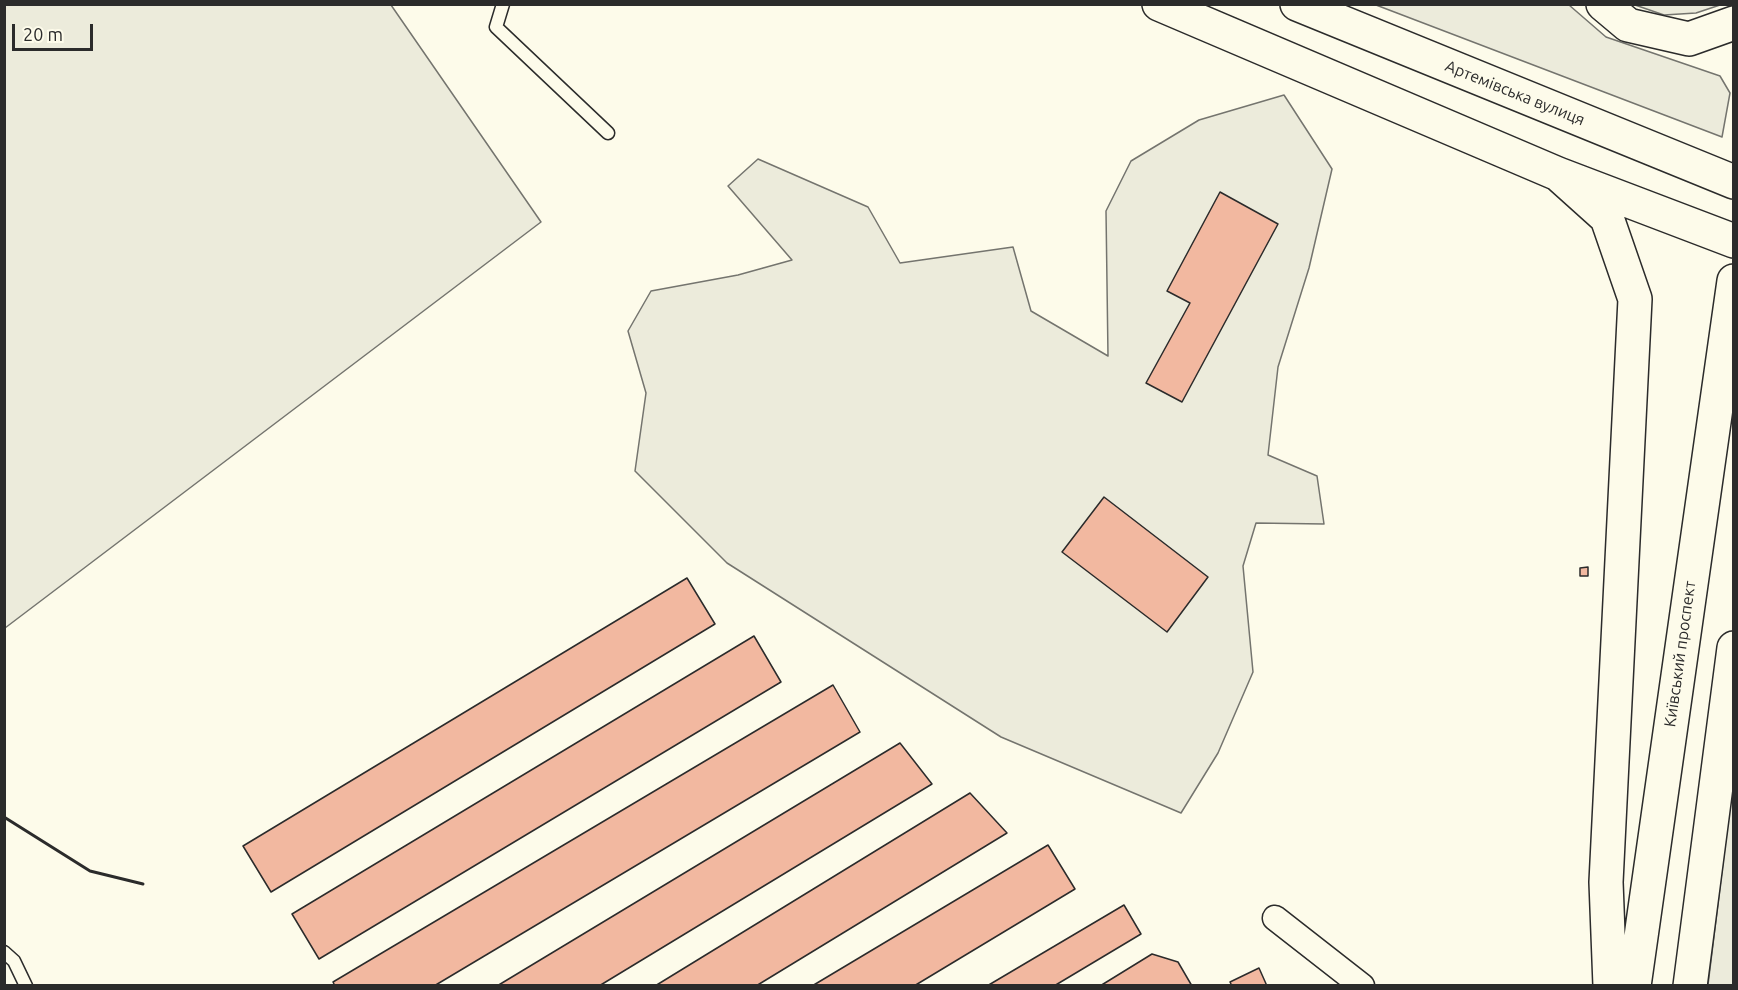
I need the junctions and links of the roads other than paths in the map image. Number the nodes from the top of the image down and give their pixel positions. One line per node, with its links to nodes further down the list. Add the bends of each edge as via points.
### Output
1 (503, 4): 6 (lane, via 496,27)
2 (1159, 4): 7 (main road)
3 (1297, 4): 8 (main road, Артемівська вулиця)
4 (1603, 4): 5 (main road, via 1628,25 1689,39)
5 (1734, 22)
6 (608, 133)
7 (1558, 174): 9 (main road); 16 (main road, via 1606,219 1635,299 1606,882)
8 (1734, 182)
9 (1734, 241)
10 (1734, 281): 17 (main road, Київський проспект)
11 (1734, 648): 18 (main road)
12 (1275, 918): 15 (street)
13 (4, 952): 14 (lane)
14 (26, 986)
15 (1362, 986)
16 (1610, 986)
17 (1634, 986)
18 (1690, 986)

